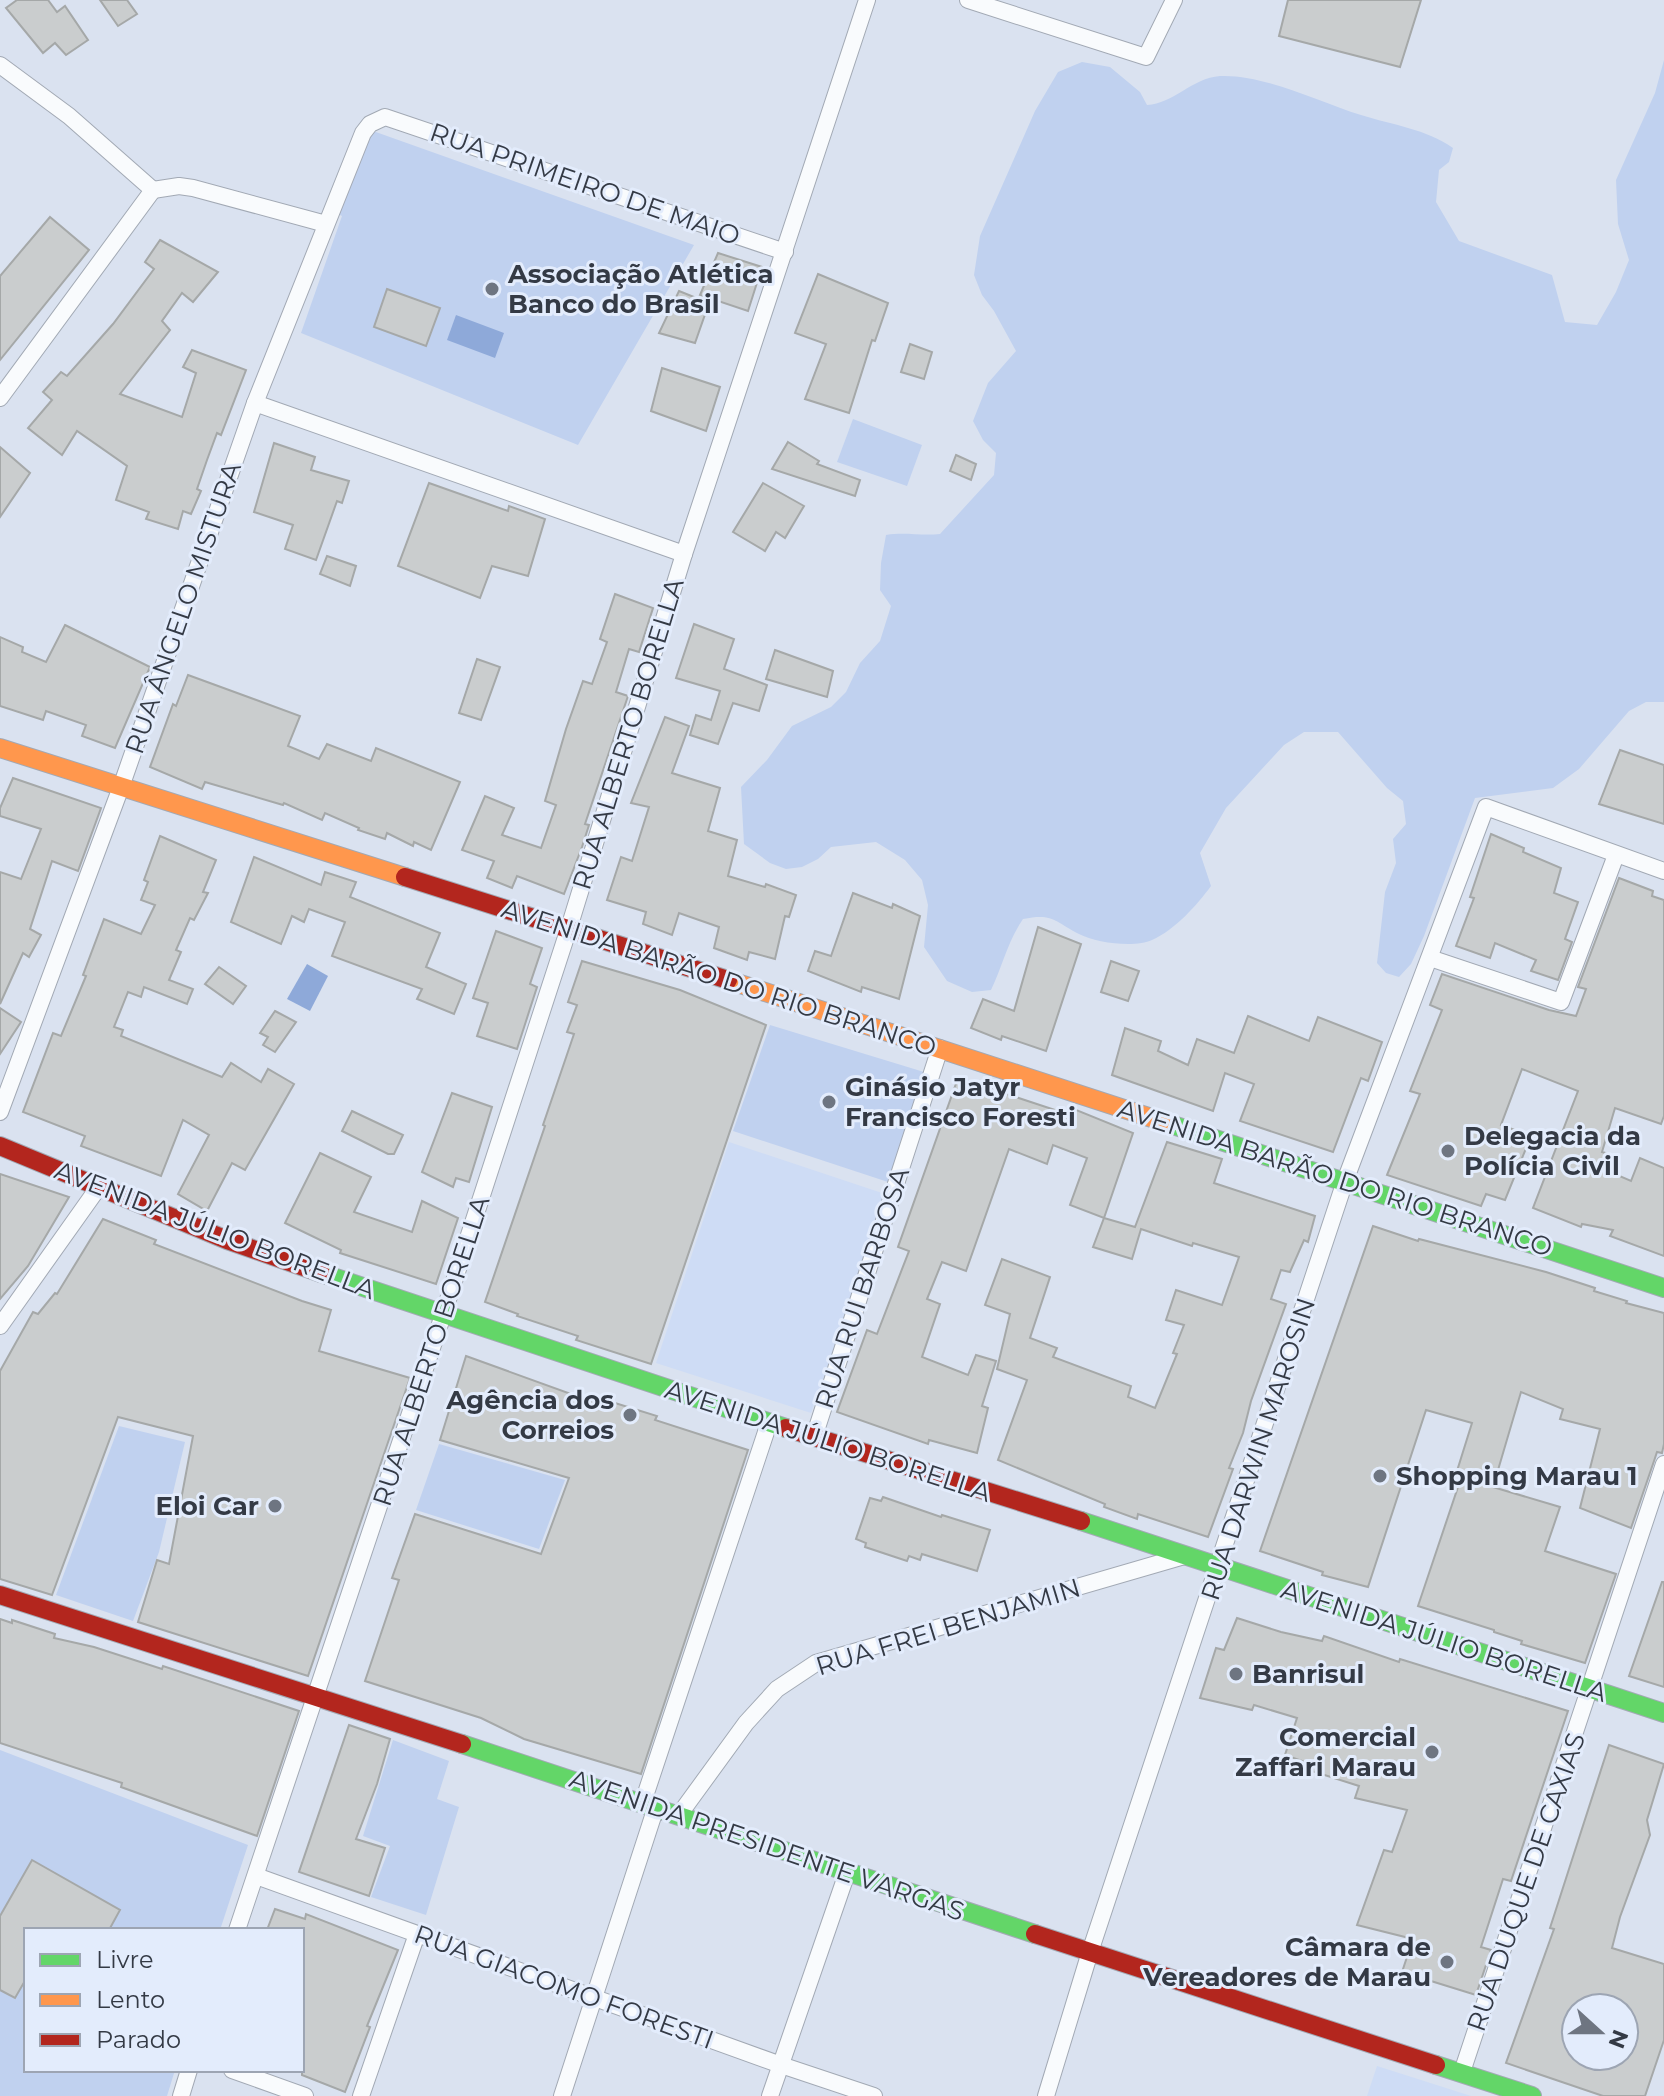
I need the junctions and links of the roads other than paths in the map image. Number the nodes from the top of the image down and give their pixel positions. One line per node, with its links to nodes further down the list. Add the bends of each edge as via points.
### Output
1 (867, 0): 8 (street, RUA ALBERTO BORELLA)
2 (968, 0): 3 (street, via 1146,57)
3 (1174, 0)
4 (0, 65): 6 (street, via 69,116)
5 (385, 117): 7 (street, RUA ÂNGELO MISTURA, via 363,133); 8 (street, RUA PRIMEIRO DE MAIO)
6 (153, 190): 7 (street, via 193,188); 9 (street)
7 (326, 224): 10 (street, RUA ÂNGELO MISTURA)
8 (785, 252): 11 (street, RUA ALBERTO BORELLA)
9 (0, 398)
10 (255, 403): 11 (street); 13 (street, RUA ÂNGELO MISTURA)
11 (684, 554): 16 (street, RUA ALBERTO BORELLA)
12 (0, 748): 13 (main road, AVENIDA BARÃO DO RIO BRANCO)
13 (121, 787): 16 (main road, AVENIDA BARÃO DO RIO BRANCO); 19 (street, RUA ÂNGELO MISTURA)
14 (1616, 855): 15 (street); 17 (street, via 1561,1002); 17 (street, RUA DARWIN MAROSIN, via 1486,807)
15 (1664, 871)
16 (568, 931): 18 (main road, AVENIDA BARÃO DO RIO BRANCO); 24 (street, RUA ALBERTO BORELLA)
17 (1430, 958): 21 (street, RUA DARWIN MAROSIN)
18 (940, 1048): 21 (main road, AVENIDA BARÃO DO RIO BRANCO); 27 (street, RUA RUI BARBOSA)
19 (0, 1112)
20 (0, 1146): 22 (main road, AVENIDA JÚLIO BORELLA)
21 (1345, 1181): 23 (main road, AVENIDA BARÃO DO RIO BRANCO); 30 (street, RUA DARWIN MAROSIN)
22 (98, 1188): 24 (main road, AVENIDA JÚLIO BORELLA, via 227,1240); 25 (street)
23 (1664, 1288)
24 (443, 1315): 26 (main road, AVENIDA JÚLIO BORELLA); 33 (street, RUA ALBERTO BORELLA)
25 (0, 1326)
26 (769, 1423): 27 (main road, AVENIDA JÚLIO BORELLA); 35 (street)
27 (814, 1437): 29 (main road, AVENIDA JÚLIO BORELLA)
28 (1664, 1464): 32 (street, RUA DUQUE DE CAXIAS)
29 (1184, 1556): 30 (main road, AVENIDA JÚLIO BORELLA); 36 (street, RUA FREI BENJAMIN, via 816,1663 777,1689 746,1723)
30 (1219, 1567): 32 (main road, AVENIDA JÚLIO BORELLA); 41 (street, RUA DARWIN MAROSIN)
31 (0, 1595): 33 (main road, AVENIDA PRESIDENTE VARGAS)
32 (1591, 1688): 34 (main road, AVENIDA JÚLIO BORELLA); 46 (street, RUA DUQUE DE CAXIAS)
33 (316, 1696): 35 (main road, AVENIDA PRESIDENTE VARGAS); 38 (street, RUA ALBERTO BORELLA)
34 (1664, 1713)
35 (649, 1804): 36 (main road, AVENIDA PRESIDENTE VARGAS); 42 (street)
36 (679, 1815): 37 (main road, AVENIDA PRESIDENTE VARGAS)
37 (847, 1873): 41 (main road, AVENIDA PRESIDENTE VARGAS); 43 (street)
38 (256, 1876): 39 (street, RUA ALBERTO BORELLA); 40 (street, RUA GIACOMO FORESTI)
39 (238, 1928)
40 (417, 1934): 42 (street, RUA GIACOMO FORESTI); 49 (street)
41 (1090, 1952): 46 (main road, AVENIDA PRESIDENTE VARGAS); 53 (street, RUA DARWIN MAROSIN)
42 (594, 1996): 43 (street, RUA GIACOMO FORESTI); 50 (street)
43 (781, 2065): 51 (street); 52 (street, RUA GIACOMO FORESTI)
44 (188, 2072): 47 (street)
45 (238, 2072): 48 (street)
46 (1462, 2072): 54 (main road, AVENIDA PRESIDENTE VARGAS)
47 (181, 2096)
48 (305, 2096)
49 (361, 2096)
50 (562, 2096)
51 (770, 2096)
52 (874, 2096)
53 (1046, 2096)
54 (1532, 2096)

